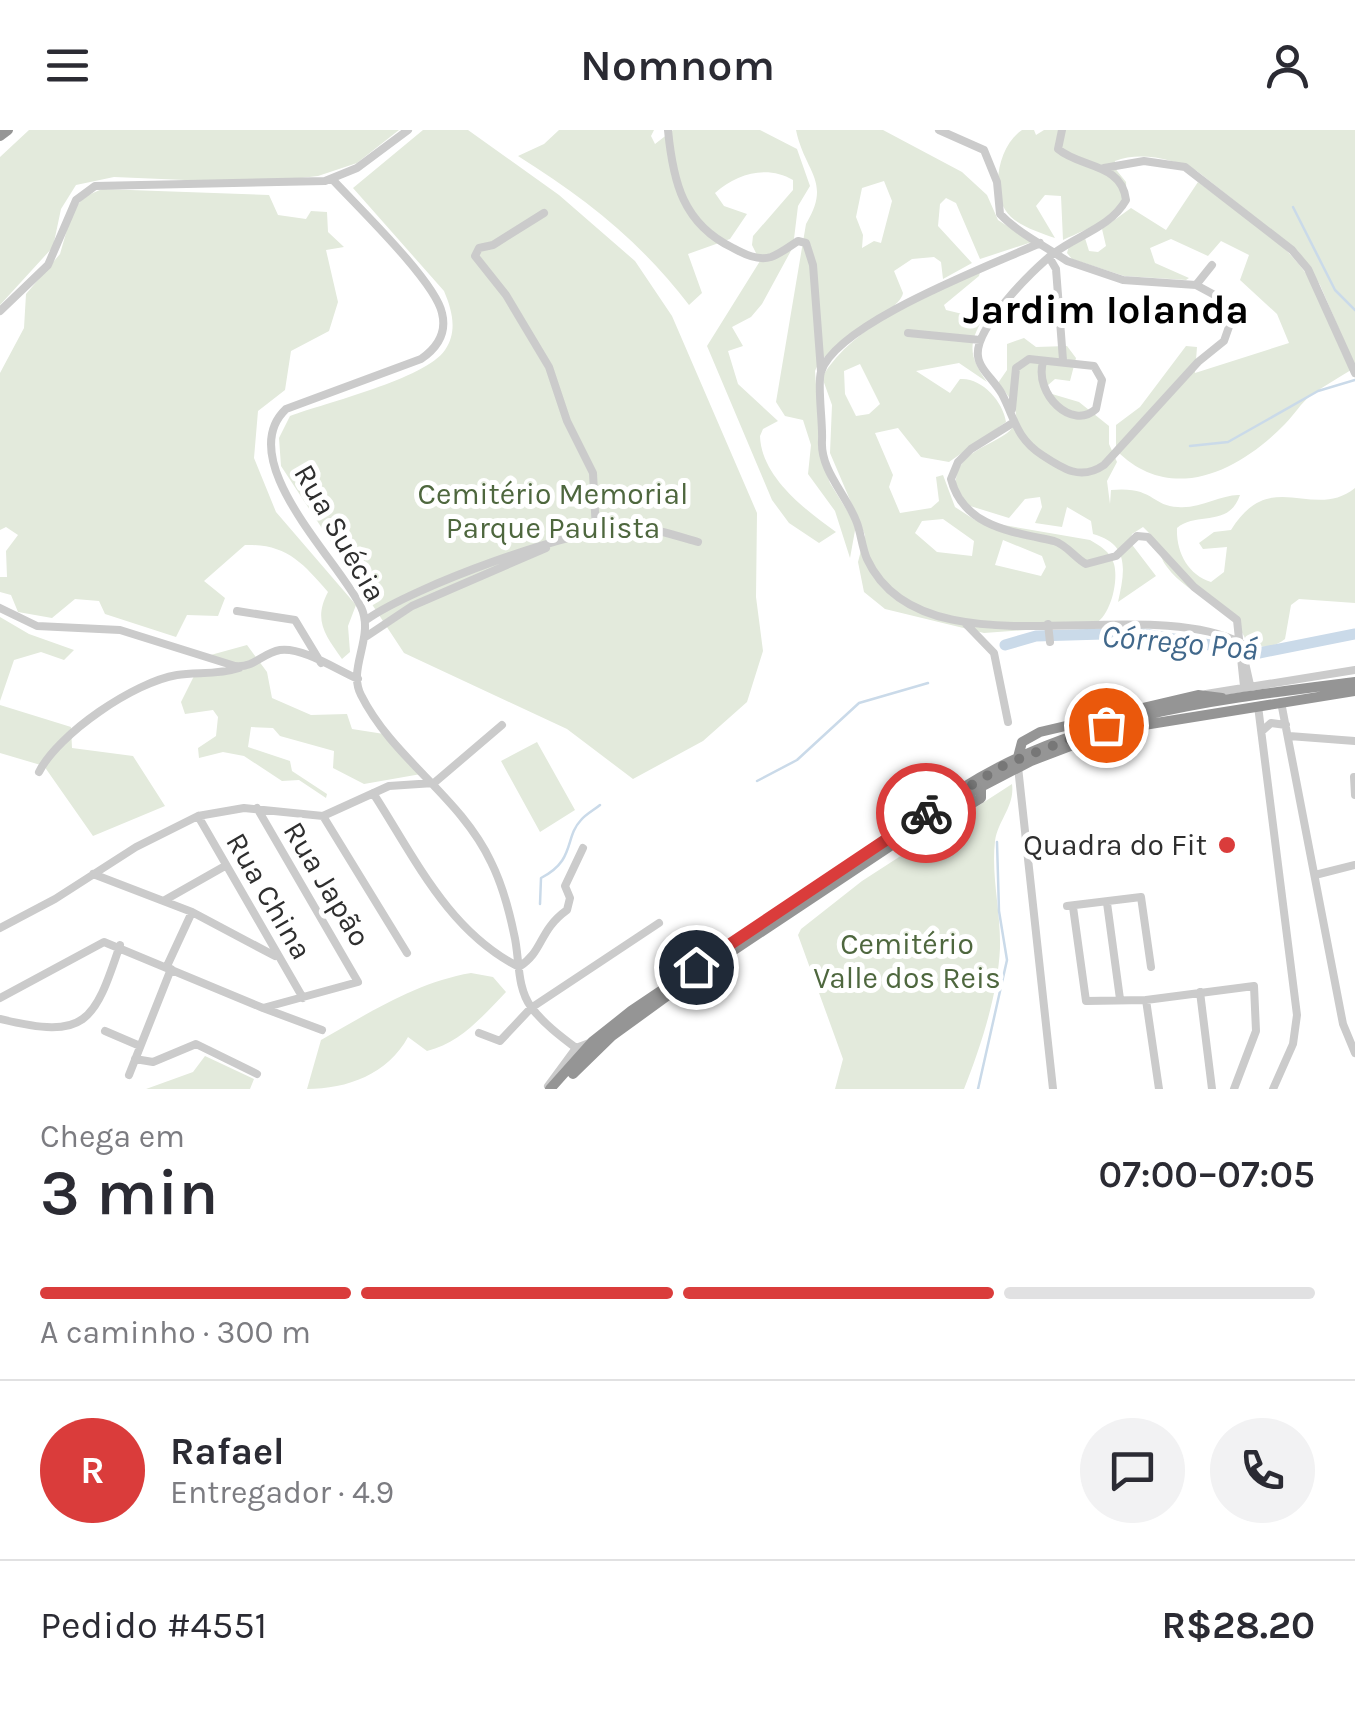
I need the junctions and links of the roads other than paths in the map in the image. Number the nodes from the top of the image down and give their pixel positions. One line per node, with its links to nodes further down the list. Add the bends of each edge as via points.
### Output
1 (8, 130): 6 (highway)
2 (408, 130): 8 (street)
3 (668, 130): 19 (street, via 676,182 689,215 708,236 754,258 806,244)
4 (940, 130): 10 (street, via 984,150 1000,214)
5 (1062, 130): 7 (street, via 1058,149)
6 (0, 136)
7 (1104, 168): 11 (street, via 1126,194 1122,206); 20 (street, via 1144,161 1185,168 1292,250 1318,289)
8 (333, 180): 14 (street, via 95,186 76,200 48,265); 27 (street, Rua Suécia, via 431,290 443,318 438,345 421,359 296,404 274,426 278,479)
9 (544, 214): 22 (street, via 479,248 476,256 549,367 593,473)
10 (1040, 243): 11 (street); 19 (street, via 869,325 840,346)
11 (1052, 255): 13 (street, via 1123,280); 16 (street); 17 (street)
12 (1212, 265): 13 (street)
13 (1196, 285): 21 (street, via 1222,299 1229,334 1104,465 1086,474 1064,469 1033,449)
14 (0, 311)
15 (908, 333): 16 (street)
16 (980, 340): 21 (street, via 980,364)
17 (1063, 360): 18 (street); 18 (street, via 1100,372 1103,388 1093,414 1073,414 1048,398 1040,384)
18 (1043, 362): 21 (street, via 1029,359 1016,368)
19 (822, 371): 28 (street, via 822,451 867,560 904,604)
20 (1355, 373)
21 (1012, 420): 32 (street, via 952,471 957,500 966,510 1012,534 1058,542 1086,564 1116,556 1137,536 1148,537 1181,575 1237,620)
22 (596, 532): 23 (street, via 634,527); 24 (street)
23 (698, 542)
24 (547, 546): 27 (street); 30 (street, via 412,606)
25 (0, 608): 34 (street, via 37,626 120,630)
26 (237, 611): 33 (street, via 295,620)
27 (366, 620): 30 (street, Rua Suécia)
28 (965, 623): 29 (street); 44 (street, via 994,653)
29 (1048, 627): 31 (street); 32 (street, via 1203,626)
30 (368, 636): 36 (street)
31 (1050, 642)
32 (1242, 648): 38 (street)
33 (322, 664): 34 (street, via 280,650); 36 (street)
34 (242, 667): 51 (street, via 154,684 60,741)
35 (1355, 670): 38 (street)
36 (358, 679): 53 (street, via 382,727)
37 (1355, 682): 41 (highway)
38 (1247, 686): 40 (street)
39 (1355, 691): 42 (highway)
40 (1198, 695): 41 (highway); 50 (highway, via 1040,732 1022,742)
41 (1238, 699): 50 (highway, via 1070,735)
42 (1280, 702): 43 (highway); 46 (street)
43 (1258, 706): 47 (street); 50 (highway, via 1112,732)
44 (1008, 722)
45 (502, 725): 53 (street)
46 (1286, 725): 47 (street, via 1271,722); 48 (street)
47 (1262, 731): 100 (street, via 1297,1023)
48 (1288, 736): 49 (street); 64 (street)
49 (1355, 741)
50 (1013, 763): 54 (highway); 96 (street, via 1036,909)
51 (39, 772)
52 (1354, 777): 56 (street)
53 (434, 782): 55 (street); 73 (street, via 490,860)
54 (980, 782): 87 (highway); 95 (highway, via 649,1007)
55 (374, 793): 59 (street); 73 (street, via 460,926)
56 (1355, 794)
57 (256, 808): 58 (street); 59 (street); 78 (street, Rua Japão, via 358,982)
58 (198, 816): 62 (street, Rua China); 63 (street)
59 (323, 816): 71 (street)
60 (583, 848): 73 (street, via 565,886 568,910 553,918)
61 (1355, 865): 64 (street)
62 (225, 866): 65 (street); 72 (street, Rua China)
63 (93, 874): 65 (street); 69 (street)
64 (1315, 875): 90 (street)
65 (165, 900): 67 (street)
66 (1107, 903): 75 (street, via 1141,897); 79 (street); 79 (street, via 1070,907 1084,996 1090,1002)
67 (192, 912): 72 (street); 74 (street)
68 (660, 922): 82 (street)
69 (0, 928)
70 (120, 945): 74 (street); 77 (street, via 97,944); 83 (street, via 98,1006 74,1025)
71 (407, 954)
72 (278, 958): 78 (street, Rua China)
73 (519, 967): 82 (street)
74 (168, 968): 81 (street); 88 (street)
75 (1151, 968)
76 (1200, 992): 80 (street); 98 (street); 99 (street, via 1254,986 1256,1030)
77 (0, 998)
78 (303, 998): 81 (street, Rua Japão)
79 (1120, 999): 80 (street)
80 (1146, 1000): 97 (street)
81 (263, 1008): 84 (street)
82 (532, 1008): 86 (street, via 500,1041); 89 (street)
83 (0, 1020)
84 (322, 1030)
85 (106, 1031): 88 (street)
86 (480, 1033)
87 (592, 1042): 89 (street); 94 (highway)
88 (140, 1046): 91 (street)
89 (576, 1048): 94 (street)
90 (1355, 1054)
91 (135, 1059): 92 (street, via 153,1062 196,1044); 93 (street)
92 (257, 1074)
93 (129, 1075)
94 (549, 1089)
95 (559, 1089)
96 (1053, 1089)
97 (1159, 1089)
98 (1212, 1089)
99 (1234, 1089)
100 (1273, 1089)

